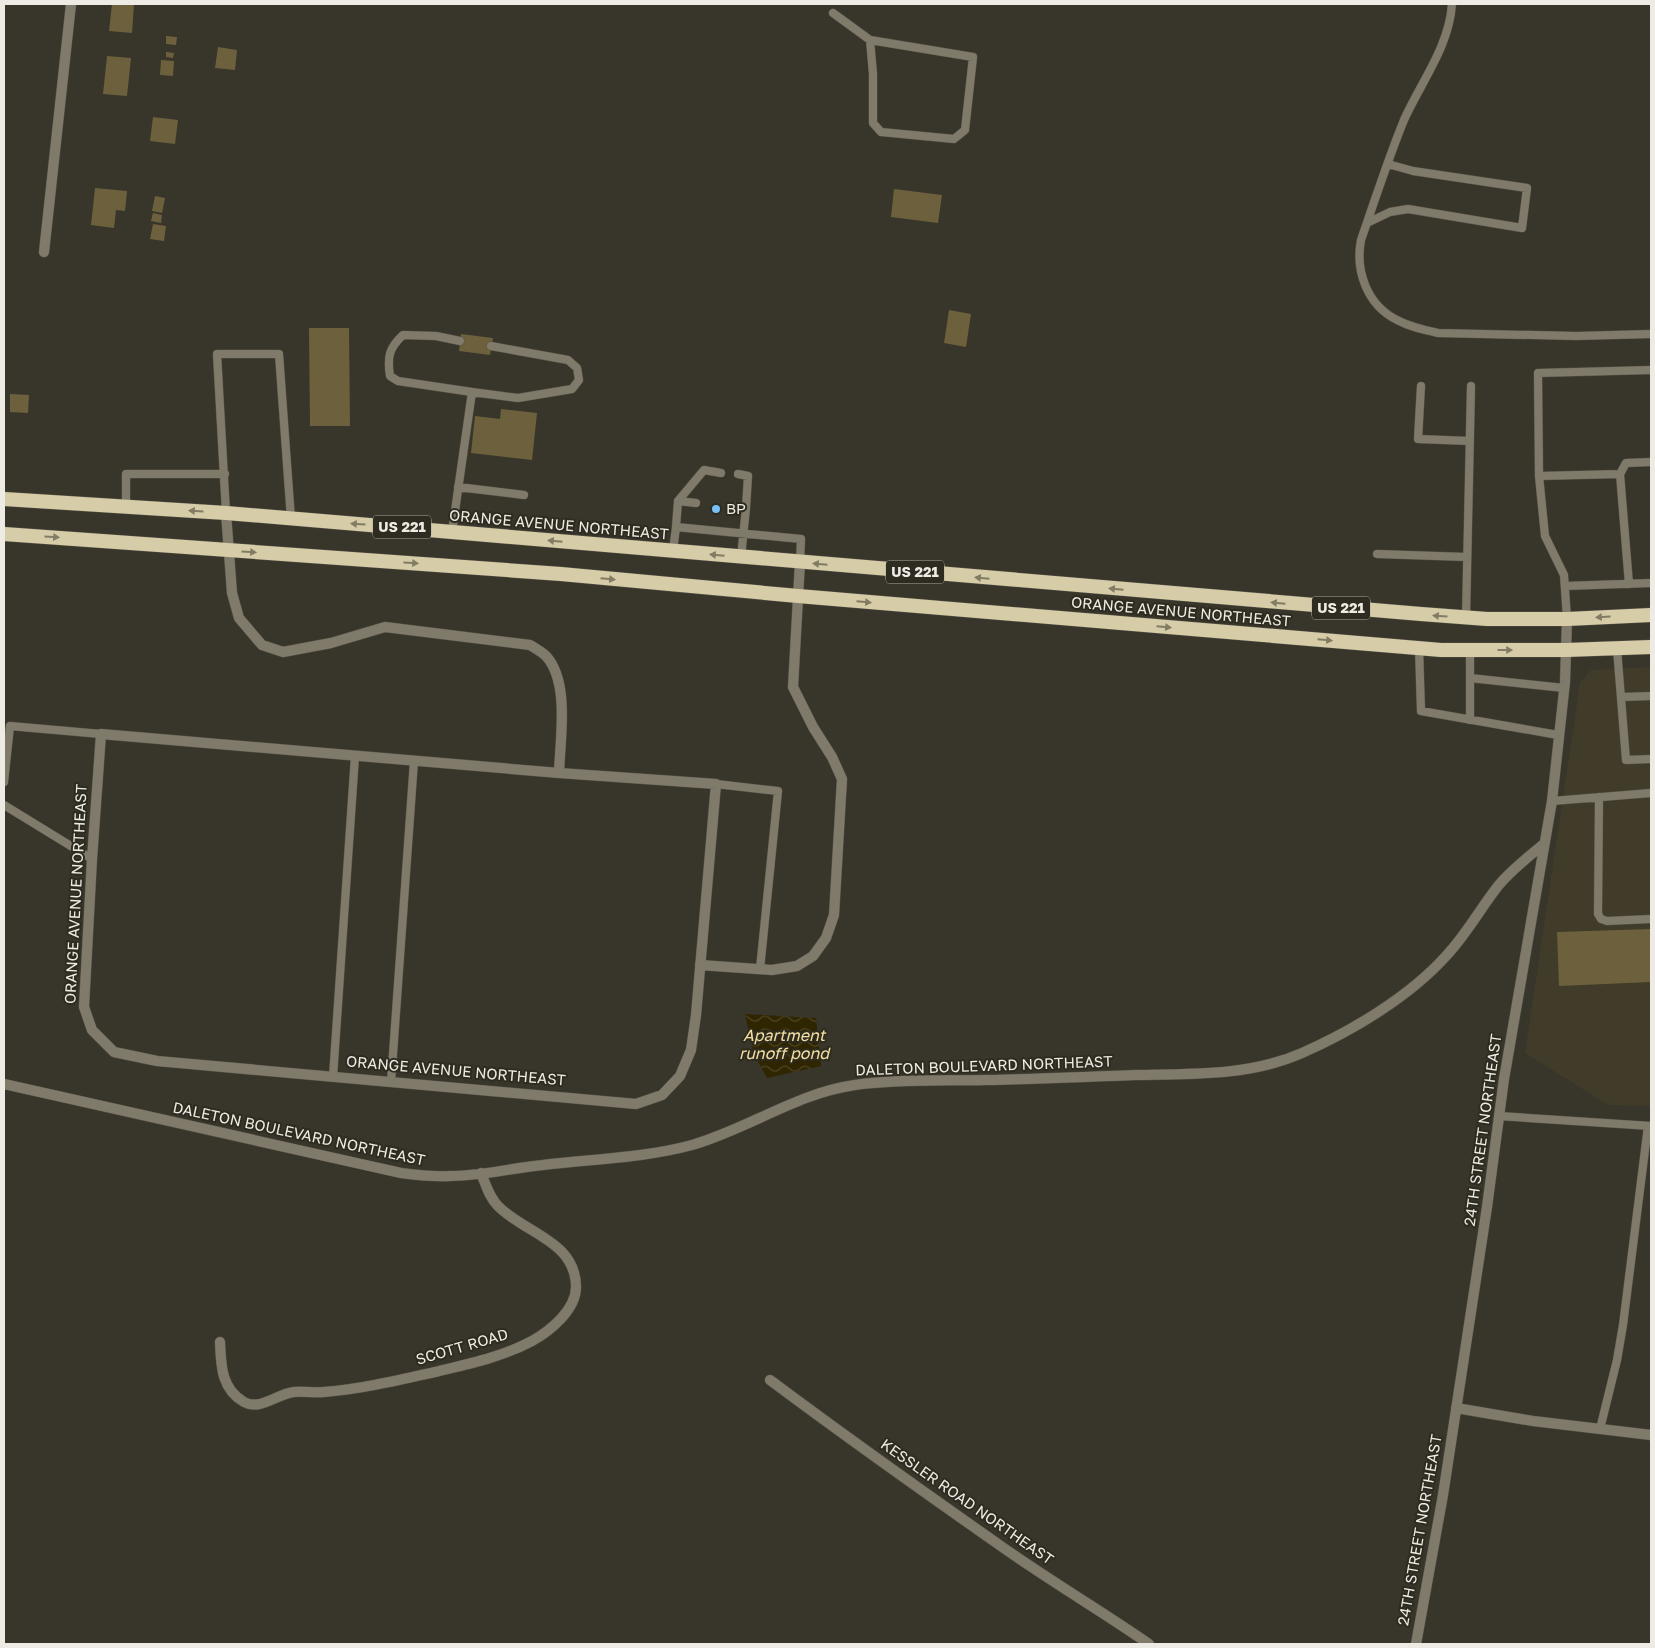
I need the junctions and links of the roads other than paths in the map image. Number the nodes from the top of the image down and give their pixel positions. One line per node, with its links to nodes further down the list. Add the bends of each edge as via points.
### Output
1 (71, 4): 7 (street)
2 (1452, 4): 5 (lane, via 1445,39 1404,120)
3 (833, 13): 4 (lane)
4 (870, 40): 4 (lane, via 972,57 965,130 954,139 881,132 873,124)
5 (1388, 164): 6 (lane); 6 (lane, via 1527,188 1522,228 1408,209 1390,212)
6 (1367, 223): 8 (lane, via 1359,252 1364,284 1382,309 1395,320 1417,329 1506,336)
7 (44, 252)
8 (1651, 334)
9 (460, 341): 14 (lane, via 403,335 390,353 390,376 398,381)
10 (492, 346): 14 (lane, via 568,360 577,368 579,380 572,389 518,398)
11 (1651, 370): 21 (lane, via 1538,373)
12 (1421, 386): 15 (lane, via 1418,439)
13 (1471, 386): 15 (lane)
14 (472, 392): 22 (lane)
15 (1470, 441): 40 (lane)
16 (1651, 462): 20 (lane, via 1626,463)
17 (721, 472): 25 (lane, via 704,470)
18 (225, 474): 27 (lane, via 126,474); 30 (lane); 31 (lane, via 217,354 280,354)
19 (738, 474): 29 (lane, via 748,476)
20 (1620, 474): 21 (lane); 43 (lane)
21 (1538, 476): 44 (lane, via 1545,536 1564,575)
22 (458, 487): 23 (lane); 33 (lane)
23 (524, 496)
24 (4, 499): 27 (highway, ORANGE AVENUE NORTHEAST / US 221)
25 (678, 500): 26 (lane); 32 (lane)
26 (696, 503)
27 (126, 507): 30 (highway, ORANGE AVENUE NORTHEAST / US 221, one-way to 27)
28 (734, 507): 29 (lane)
29 (746, 508): 34 (lane)
30 (226, 513): 31 (highway, ORANGE AVENUE NORTHEAST / US 221); 36 (street)
31 (291, 519): 33 (highway, ORANGE AVENUE NORTHEAST / US 221, one-way to 31)
32 (676, 527): 34 (lane); 37 (lane)
33 (452, 532): 37 (highway, ORANGE AVENUE NORTHEAST / US 221, one-way to 33)
34 (743, 533): 39 (lane); 41 (lane, via 801,539)
35 (4, 534): 36 (highway, ORANGE AVENUE NORTHEAST / US 221, one-way to 36)
36 (227, 550): 45 (highway, ORANGE AVENUE NORTHEAST / US 221, one-way to 45, via 561,574); 64 (street, via 238,618 262,645 283,652 385,627 530,645 545,656 554,670 561,697)
37 (673, 551): 39 (highway, ORANGE AVENUE NORTHEAST / US 221, one-way to 37)
38 (1377, 554): 40 (lane)
39 (741, 557): 41 (highway, ORANGE AVENUE NORTHEAST / US 221)
40 (1467, 557): 47 (lane)
41 (800, 562): 45 (street); 47 (highway, ORANGE AVENUE NORTHEAST / US 221, one-way to 41)
42 (1651, 583): 43 (lane)
43 (1628, 584): 44 (lane)
44 (1565, 586): 48 (lane)
45 (798, 596): 50 (highway, ORANGE AVENUE NORTHEAST / US 221, one-way to 50); 75 (street, via 794,686 842,779 834,914 826,938 813,956 797,966)
46 (1651, 615): 48 (highway, ORANGE AVENUE NORTHEAST / US 221, one-way to 48)
47 (1466, 617): 48 (highway, ORANGE AVENUE NORTHEAST / US 221)
48 (1567, 619): 53 (street, 24TH STREET NORTHEAST)
49 (1651, 647): 51 (highway, ORANGE AVENUE NORTHEAST / US 221)
50 (1419, 648): 52 (highway, ORANGE AVENUE NORTHEAST / US 221); 58 (lane, via 1421,710)
51 (1617, 649): 53 (highway, ORANGE AVENUE NORTHEAST / US 221); 57 (lane)
52 (1470, 650): 53 (highway, ORANGE AVENUE NORTHEAST / US 221, one-way to 53); 54 (lane)
53 (1566, 650): 55 (street, 24TH STREET NORTHEAST)
54 (1470, 678): 55 (lane); 58 (lane)
55 (1564, 688): 60 (street, 24TH STREET NORTHEAST)
56 (1651, 696): 57 (lane)
57 (1621, 697): 62 (lane, via 1626,760)
58 (1470, 720): 60 (lane)
59 (101, 734): 61 (street); 65 (lane, via 10,726); 72 (street, ORANGE AVENUE NORTHEAST)
60 (1558, 735): 69 (street, 24TH STREET NORTHEAST)
61 (355, 756): 63 (street); 76 (lane)
62 (1651, 759)
63 (414, 761): 64 (street); 77 (lane)
64 (558, 774): 66 (street)
65 (4, 782)
66 (716, 784): 74 (street, ORANGE AVENUE NORTHEAST); 75 (lane, via 778,791)
67 (1651, 793): 68 (lane)
68 (1599, 796): 69 (lane); 73 (lane, via 1598,914 1607,921)
69 (1552, 801): 71 (street, 24TH STREET NORTHEAST)
70 (4, 805): 72 (lane)
71 (1544, 844): 79 (street, 24TH STREET NORTHEAST); 81 (street, DALETON BOULEVARD NORTHEAST, via 1499,885 1449,954 1427,977 1359,1024 1302,1053 1275,1062 1225,1072 882,1082 851,1086 786,1106 692,1145 655,1153)
72 (92, 859): 76 (street, ORANGE AVENUE NORTHEAST, via 84,1007 92,1030 114,1052 157,1061)
73 (1651, 919)
74 (700, 965): 75 (street); 77 (street, ORANGE AVENUE NORTHEAST, via 691,1050 680,1076 654,1098 636,1104)
75 (760, 969)
76 (333, 1077): 77 (street, ORANGE AVENUE NORTHEAST)
77 (391, 1082)
78 (4, 1084): 81 (street, DALETON BOULEVARD NORTHEAST, via 401,1173 452,1176)
79 (1499, 1116): 80 (lane); 84 (street, 24TH STREET NORTHEAST)
80 (1650, 1126): 85 (lane, via 1623,1325)
81 (481, 1173): 82 (street, SCOTT ROAD, via 499,1208 558,1248 570,1262 575,1276 573,1301 562,1318 545,1333 497,1356 451,1368 363,1387 294,1392 260,1404 243,1401 224,1380)
82 (220, 1342)
83 (770, 1380): 87 (street, KESSLER ROAD NORTHEAST, via 999,1545)
84 (1456, 1408): 85 (street); 88 (street, 24TH STREET NORTHEAST)
85 (1600, 1429): 86 (street)
86 (1651, 1435)
87 (1149, 1644)
88 (1416, 1644)

